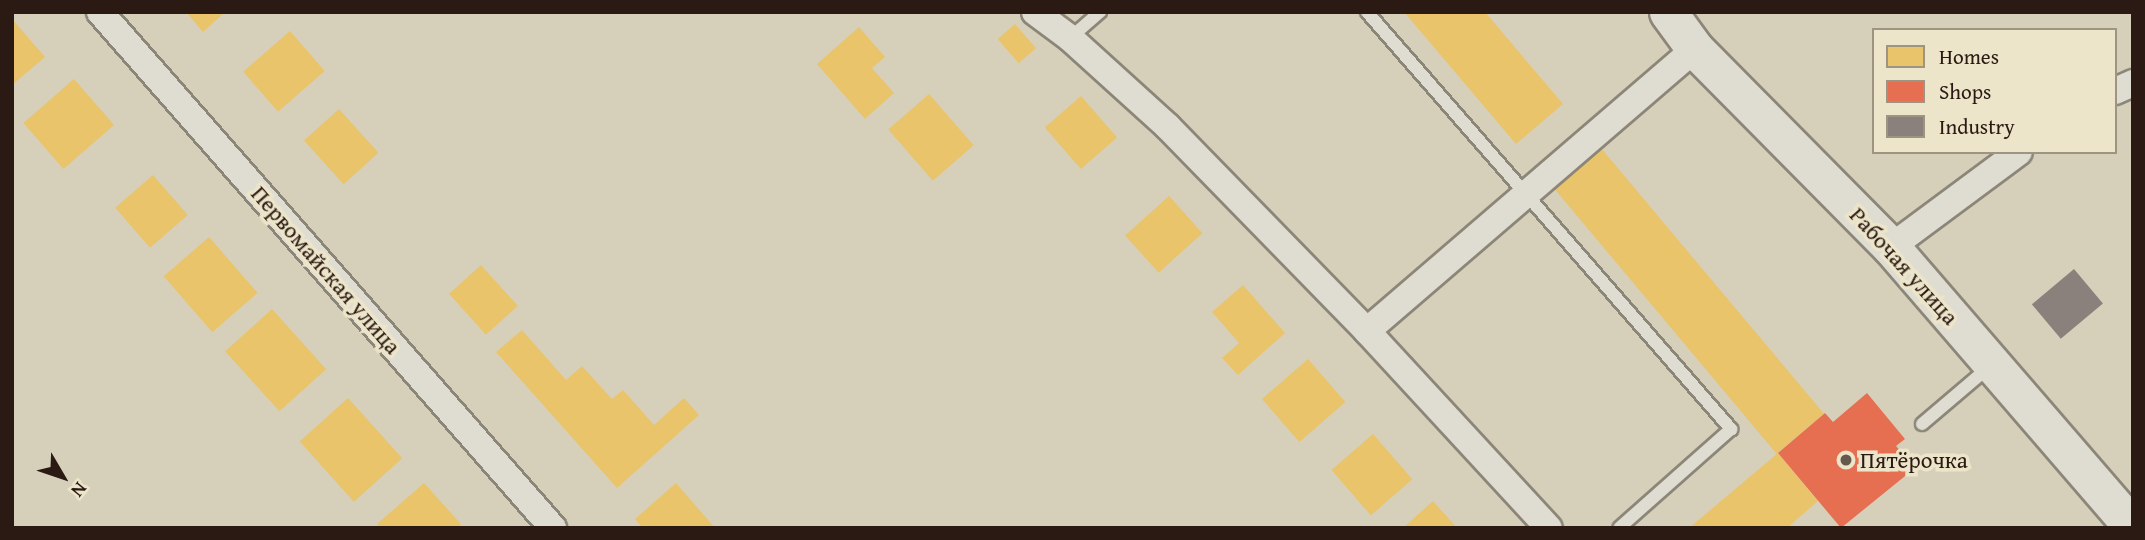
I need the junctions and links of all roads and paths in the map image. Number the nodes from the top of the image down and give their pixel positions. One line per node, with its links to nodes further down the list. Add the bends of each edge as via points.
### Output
1 (100, 12): 17 (street, Первомайская улица)
2 (1035, 12): 6 (street)
3 (1100, 12): 6 (lane)
4 (1367, 12): 11 (lane)
5 (1668, 12): 7 (street, Рабочая улица)
6 (1070, 38): 13 (street, via 1168,127)
7 (1695, 49): 11 (street); 12 (street, Рабочая улица)
8 (2133, 83): 9 (street)
9 (2117, 90)
10 (2016, 154): 12 (street)
11 (1525, 195): 13 (street); 19 (lane, via 1731,429)
12 (1891, 247): 14 (street, Рабочая улица)
13 (1367, 331): 18 (street)
14 (1992, 365): 15 (lane); 16 (street, Рабочая улица)
15 (1922, 424)
16 (2133, 527)
17 (553, 528)
18 (1549, 528)
19 (1619, 528)

